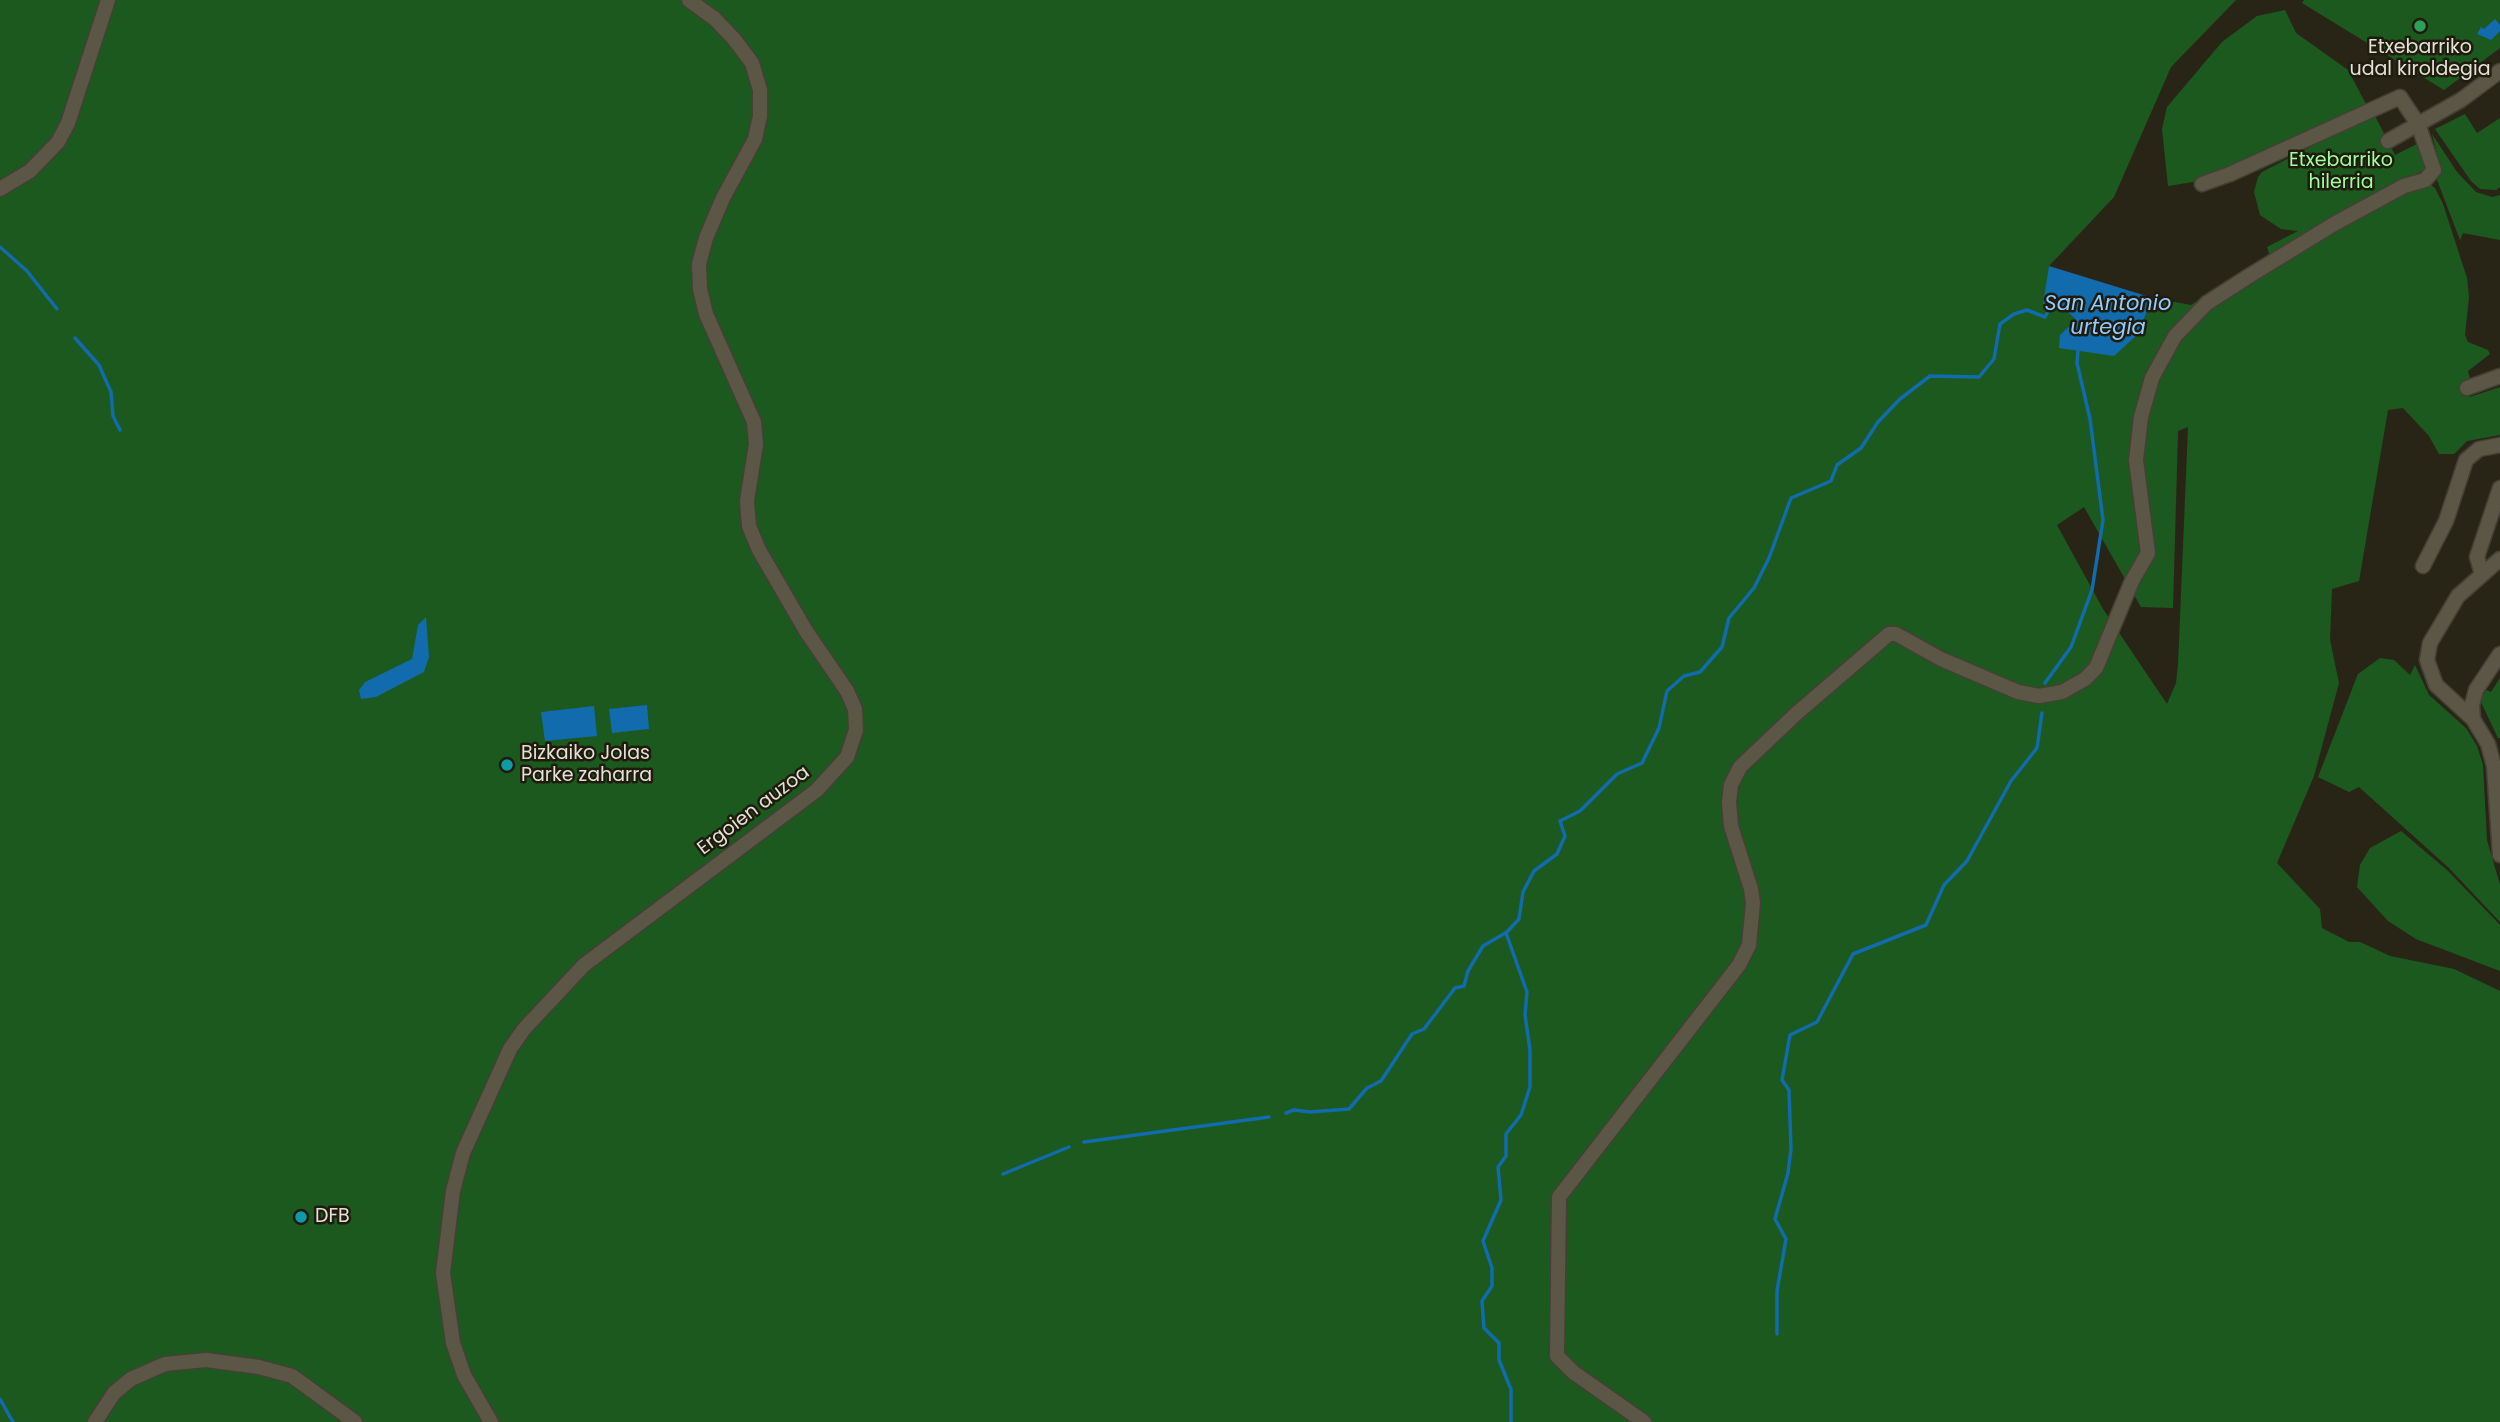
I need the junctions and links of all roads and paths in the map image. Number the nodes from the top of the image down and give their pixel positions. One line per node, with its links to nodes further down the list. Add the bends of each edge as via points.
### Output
1 (108, 0): 7 (street, via 58,142 30,171)
2 (690, 0): 23 (street, Ergoien auzoa, via 734,39 752,64 760,90 755,139 723,198 699,264 706,314 754,422 749,526 806,631 847,691 855,709 856,730 846,757 817,790 583,965 510,1049 463,1153 453,1191 443,1273 453,1343 464,1375)
3 (2500, 71): 4 (street)
4 (2418, 124): 5 (street); 6 (street, via 2400,97); 24 (street, via 2433,160 2431,176 2404,186 2249,276 2207,303 2175,335 2152,377 2141,417 2136,460 2148,553 2096,667 2085,679 2062,692 2039,696 2018,692 1889,634 1740,767 1729,802 1731,826 1752,896 1749,945 1740,965 1559,1197 1557,1356)
5 (2388, 141)
6 (2202, 184)
7 (0, 190)
8 (2500, 376): 9 (street)
9 (2468, 388)
10 (2500, 445): 13 (street, via 2479,449 2466,460 2446,521)
11 (2500, 488): 14 (street, via 2477,557)
12 (2500, 559): 14 (street)
13 (2423, 566)
14 (2482, 574): 17 (street, via 2458,596 2430,643 2429,672)
15 (2500, 653): 16 (street)
16 (2476, 690): 17 (street); 18 (street)
17 (2442, 692): 18 (street)
18 (2473, 719): 19 (street, via 2488,744)
19 (2497, 776): 20 (street)
20 (2500, 855)
21 (94, 1422): 22 (street, via 114,1392 131,1379 165,1364 206,1360 292,1376)
22 (355, 1422)
23 (491, 1422)
24 (1644, 1422)

